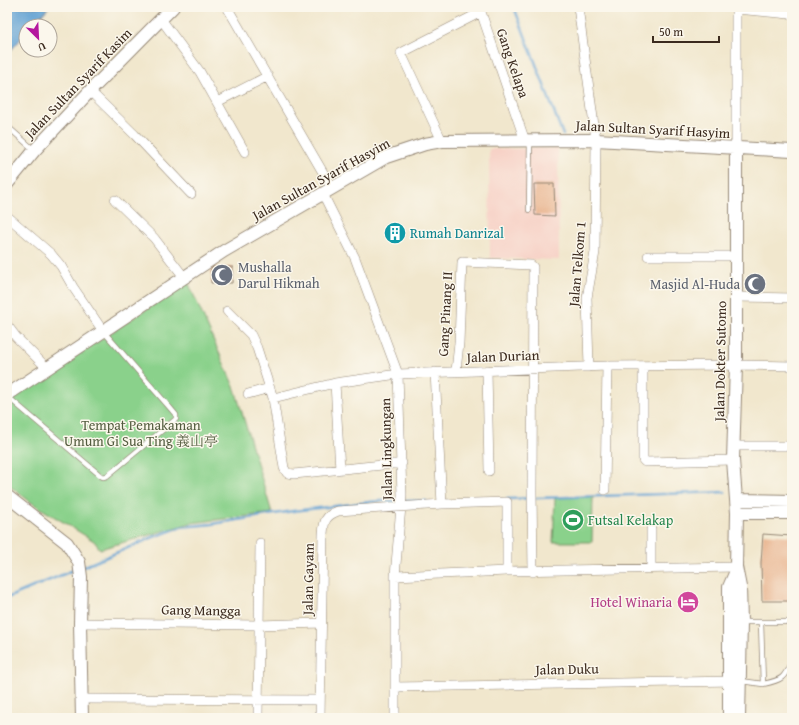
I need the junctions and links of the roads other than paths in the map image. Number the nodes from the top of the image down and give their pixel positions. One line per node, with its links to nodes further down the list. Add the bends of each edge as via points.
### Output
1 (173, 7): 7 (street, Jalan Sultan Syarif Kasim)
2 (227, 7): 8 (street, Jalan Lingkungan)
3 (578, 7): 12 (street, Jalan Telkom 1)
4 (791, 7): 5 (street, via 790,14)
5 (736, 8): 15 (street, Jalan Dokter Sutomo)
6 (480, 9): 13 (street, Gang Kelapa, via 402,53); 14 (street, Gang Kelapa)
7 (160, 19): 9 (street, Jalan Sultan Syarif Kasim); 10 (street, via 200,72)
8 (268, 76): 10 (street); 20 (street, Jalan Lingkungan)
9 (90, 92): 17 (street, Jalan Sultan Syarif Kasim); 21 (street)
10 (217, 102): 18 (street)
11 (7, 126): 17 (lane)
12 (596, 140): 14 (street, Jalan Sultan Syarif Hasyim); 15 (street, Jalan Sultan Syarif Hasyim); 36 (street, Jalan Telkom 1, via 595,252 587,298)
13 (442, 141): 14 (street, Jalan Sultan Syarif Hasyim); 20 (street, Jalan Sultan Syarif Hasyim, via 386,157)
14 (528, 141): 23 (lane)
15 (736, 148): 16 (street, Jalan Sultan Syarif Hasyim); 26 (street, Jalan Dokter Sutomo)
16 (792, 150)
17 (34, 151): 19 (street, Jalan Sultan Syarif Kasim)
18 (245, 152)
19 (7, 184)
20 (328, 191): 27 (street, Jalan Sultan Syarif Hasyim); 43 (street, Jalan Lingkungan)
21 (191, 194)
22 (115, 200): 27 (street, via 154,238)
23 (529, 210)
24 (7, 216): 32 (street, via 51,254)
25 (648, 256): 26 (street)
26 (737, 256): 28 (street, Jalan Dokter Sutomo)
27 (184, 277): 32 (street, Jalan Sultan Syarif Hasyim)
28 (736, 297): 29 (street); 33 (street, Jalan Dokter Sutomo)
29 (792, 298)
30 (227, 311): 45 (street, via 251,335)
31 (7, 325): 38 (street)
32 (103, 331): 38 (street, Jalan Sultan Syarif Hasyim); 47 (lane, via 176,415 176,419 108,476 100,476)
33 (736, 365): 35 (street, Jalan Durian); 37 (street, Jalan Durian); 50 (street, Jalan Dokter Sutomo)
34 (607, 366): 36 (street, Jalan Durian); 37 (street, Jalan Durian); 55 (street)
35 (792, 366)
36 (589, 367): 40 (street, Jalan Durian)
37 (643, 367): 51 (street, via 644,462)
38 (48, 369): 47 (street, Jalan Sultan Syarif Hasyim)
39 (487, 370): 40 (street, Jalan Durian); 41 (street, Jalan Durian); 54 (street)
40 (532, 370): 41 (street, Gang Pinang II, via 533,267 462,262); 68 (street)
41 (456, 371): 42 (street, Jalan Durian)
42 (435, 372): 43 (street, Jalan Durian); 59 (street)
43 (398, 374): 44 (street, Jalan Durian); 52 (street, Jalan Lingkungan)
44 (335, 382): 48 (street, Jalan Durian); 53 (street)
45 (270, 388): 46 (street); 48 (street)
46 (248, 394)
47 (7, 396)
48 (272, 398): 53 (street, via 285,471 294,474)
49 (792, 445): 50 (street)
50 (734, 446): 51 (street, Jalan Dokter Sutomo)
51 (733, 460): 57 (street, Jalan Dokter Sutomo)
52 (402, 464): 53 (street); 60 (street, Jalan Lingkungan)
53 (340, 470)
54 (488, 471)
55 (605, 490)
56 (7, 496): 72 (street, via 67,543 79,562)
57 (736, 500): 58 (street); 61 (street, Jalan Dokter Sutomo)
58 (792, 501)
59 (442, 504): 60 (street); 67 (street, via 507,502)
60 (401, 506): 69 (street, Jalan Lingkungan); 73 (street, Jalan Gayam, via 338,511 327,517 324,523)
61 (737, 513): 62 (street); 66 (street, Jalan Dokter Sutomo)
62 (792, 513)
63 (651, 529): 65 (street)
64 (260, 543): 75 (street)
65 (651, 568): 66 (street); 68 (street)
66 (736, 569): 70 (street, Jalan Dokter Sutomo, via 740,587); 77 (street, Jalan Dokter Sutomo, via 729,587)
67 (507, 571): 68 (street); 69 (street)
68 (533, 572)
69 (395, 576): 79 (street, Jalan Lingkungan)
70 (741, 622): 74 (lane); 77 (street, Jalan Dokter Sutomo)
71 (792, 622): 74 (lane)
72 (80, 623): 75 (street, Gang Mangga); 80 (street)
73 (321, 623): 75 (street, Gang Mangga); 82 (street, Jalan Gayam)
74 (761, 623): 78 (lane)
75 (259, 625): 81 (street)
76 (792, 660): 78 (lane, via 788,672 782,677)
77 (735, 681): 78 (lane); 79 (street, Jalan Duku); 87 (street, Jalan Dokter Sutomo); 88 (street, Jalan Dokter Sutomo)
78 (763, 684)
79 (395, 687): 86 (street, Jalan Lingkungan)
80 (81, 699): 81 (street); 83 (street)
81 (258, 700): 82 (street); 84 (street)
82 (320, 700): 85 (street, Jalan Gayam)
83 (82, 718)
84 (258, 718)
85 (320, 718)
86 (395, 718)
87 (729, 718)
88 (739, 718)

